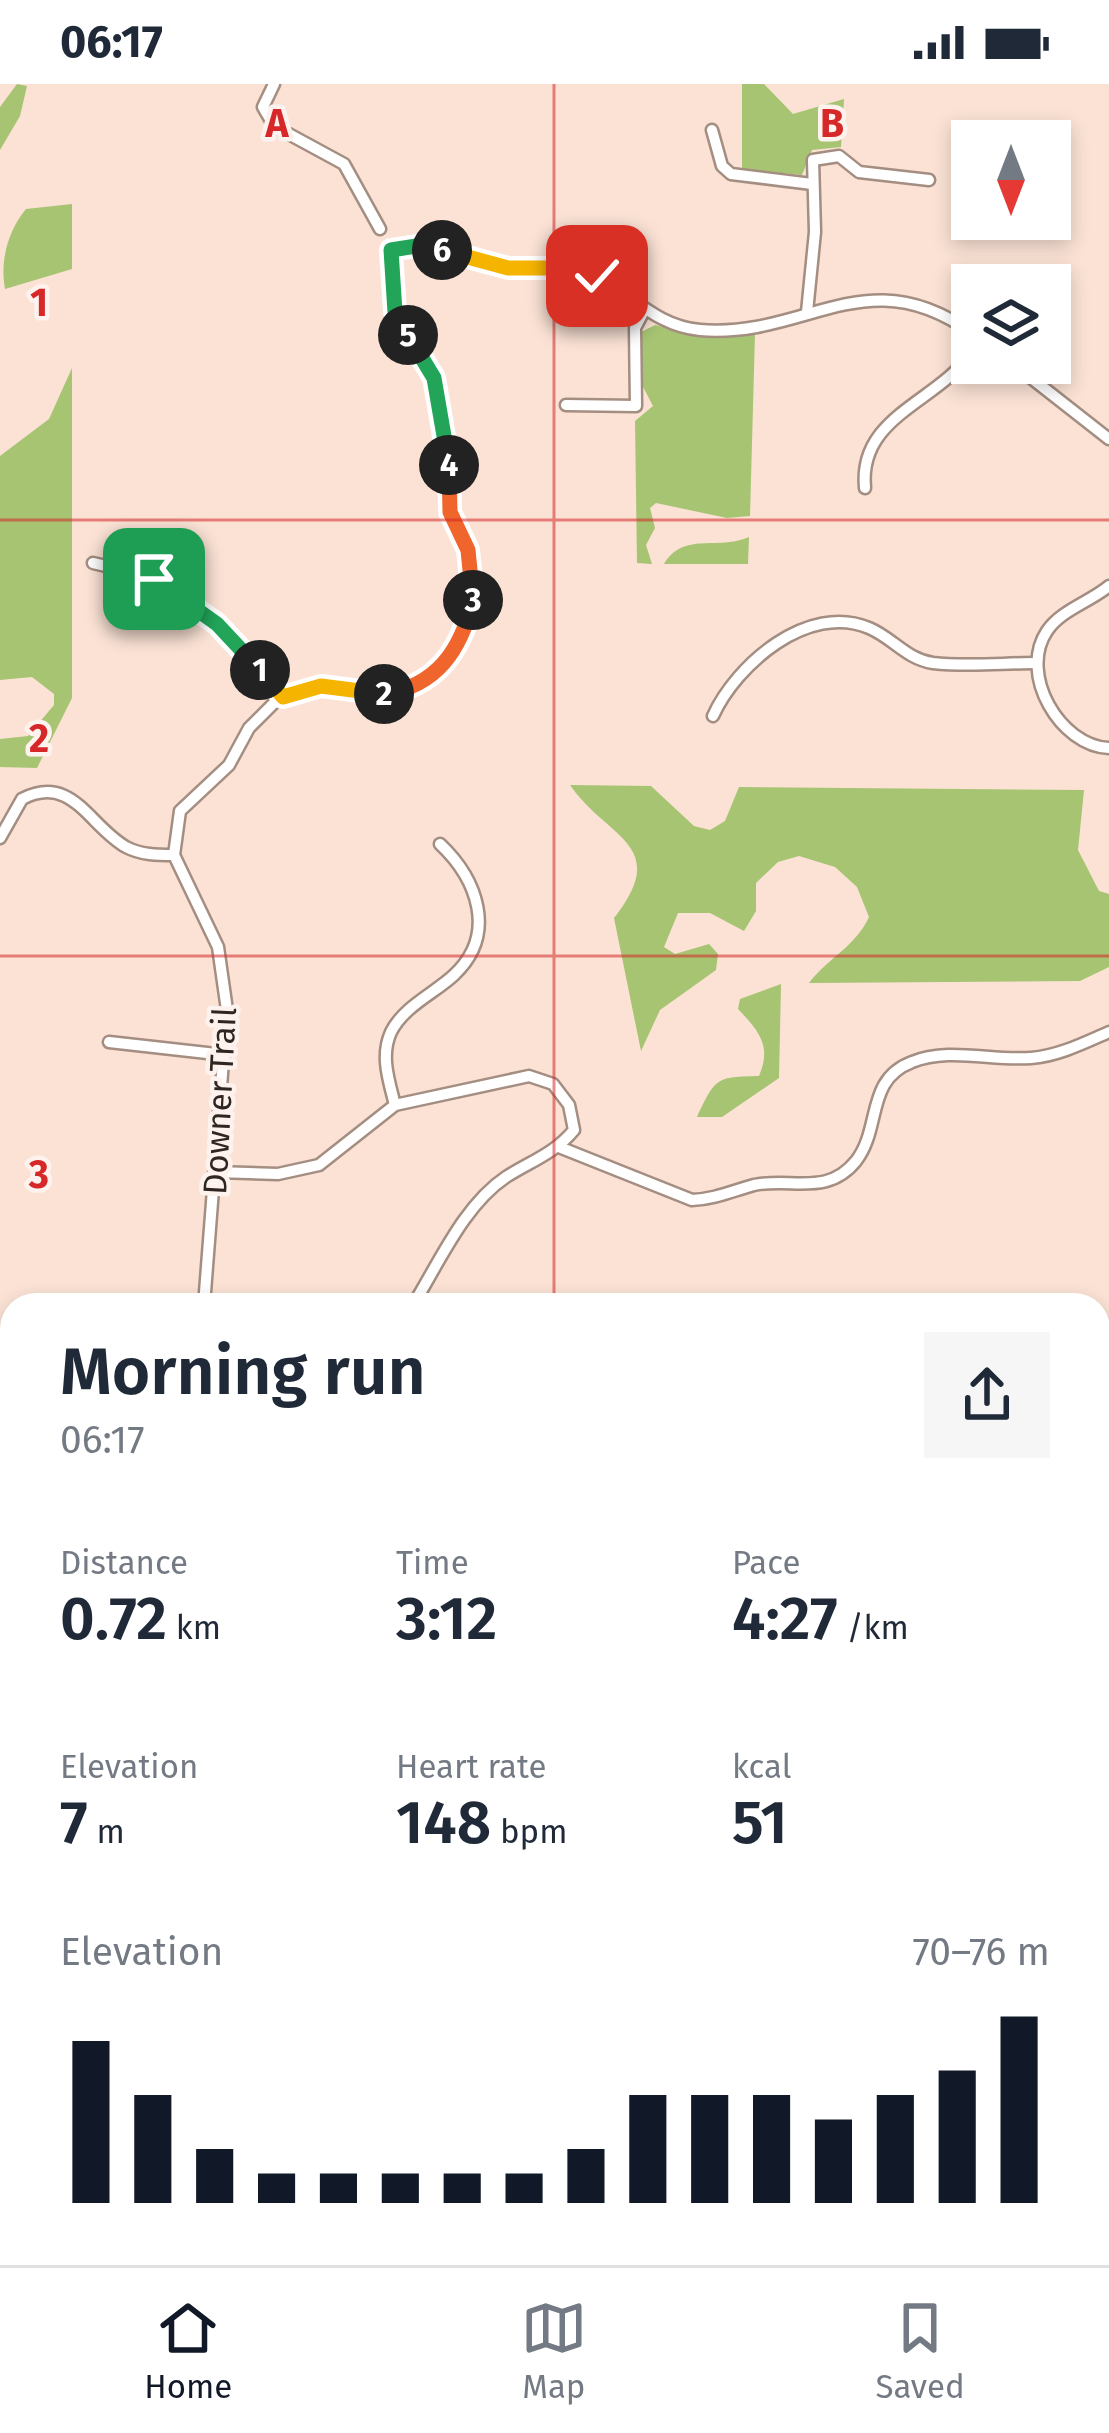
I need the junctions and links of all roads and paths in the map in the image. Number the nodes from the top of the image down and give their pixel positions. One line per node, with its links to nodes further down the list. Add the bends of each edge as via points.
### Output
1 (274, 84): 5 (street, via 263,107 274,126 344,164)
2 (712, 130): 4 (street, via 731,174)
3 (929, 179): 4 (street, via 859,172 825,155 813,160)
4 (812, 184): 7 (street)
5 (380, 229)
6 (644, 311): 7 (street, via 669,324 722,331); 11 (street, via 635,328 636,406); 17 (street, via 582,268 534,272 423,245 391,250 395,312 439,398 450,512 474,596 466,628 439,670 416,687 373,695 321,686)
7 (807, 312): 8 (street, via 850,299 904,299)
8 (951, 320)
9 (951, 375): 13 (street, via 877,433 865,456)
10 (1040, 384): 12 (street)
11 (566, 405)
12 (1108, 434)
13 (865, 488)
14 (93, 563): 17 (street, via 177,592)
15 (1109, 586): 16 (street, via 1047,630)
16 (1036, 663): 18 (street, via 934,663 910,657 872,629 829,621 801,628 727,686); 19 (street, via 1064,728)
17 (283, 697): 22 (street, via 180,811)
18 (713, 716)
19 (1109, 748)
20 (0, 838): 22 (street, via 22,799 50,790 67,794 126,847)
21 (440, 844): 26 (street, via 477,892 478,933 458,972 391,1032 385,1069)
22 (174, 855): 25 (street, Downer Trail, via 218,947)
23 (1109, 1032): 27 (street, via 1030,1058 929,1056 907,1064 876,1096 855,1162 812,1186 760,1184 692,1200)
24 (109, 1042): 25 (street)
25 (225, 1055): 28 (street, Downer Trail)
26 (395, 1105): 27 (street, via 529,1076 553,1084 569,1105 574,1130); 28 (street, via 320,1165 278,1174)
27 (560, 1147): 30 (street, via 478,1204)
28 (216, 1172): 29 (street, Downer Trail)
29 (205, 1293)
30 (421, 1293)

